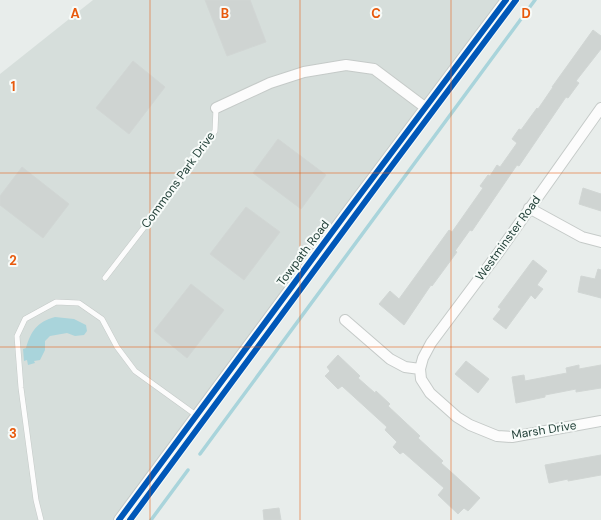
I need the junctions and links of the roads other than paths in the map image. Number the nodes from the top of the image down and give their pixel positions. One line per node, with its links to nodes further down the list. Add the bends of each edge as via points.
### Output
1 (506, 0): 3 (street, Towpath Road)
2 (216, 108): 3 (street, Commons Park Drive, via 270,83 304,72 346,65 374,69); 7 (lane, Commons Park Drive, via 215,131)
3 (426, 108): 10 (street, Towpath Road)
4 (601, 108): 5 (street, Westminster Road)
5 (529, 208): 6 (street, via 582,237); 9 (street, Westminster Road, via 431,342)
6 (601, 242)
7 (105, 278)
8 (345, 320): 9 (street, via 390,359 405,367)
9 (420, 369): 11 (street, Marsh Drive, via 421,379 430,393 457,417 470,426 497,436 512,437)
10 (196, 415): 12 (lane, via 135,371 117,347 102,319 79,303 56,302 25,318 17,336 21,388); 13 (street, Towpath Road)
11 (601, 421)
12 (41, 520)
13 (119, 520)

